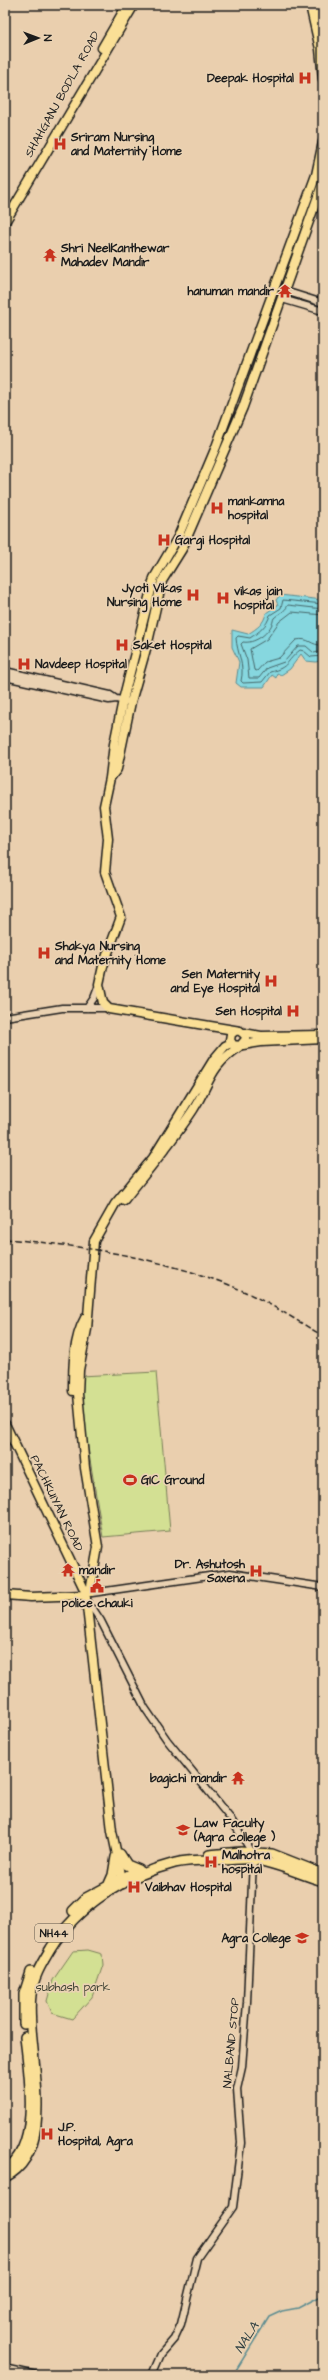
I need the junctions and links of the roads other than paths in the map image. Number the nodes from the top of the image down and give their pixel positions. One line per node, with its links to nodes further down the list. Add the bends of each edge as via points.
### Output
1 (127, 5): 9 (main road, SHAHGANJ BODLA ROAD)
2 (134, 5): 10 (main road)
3 (310, 5): 6 (main road, via 320,49)
4 (316, 5): 5 (main road)
5 (323, 35)
6 (323, 79)
7 (323, 142): 17 (main road, via 316,175 229,415 178,537 154,578)
8 (323, 182): 11 (main road)
9 (5, 215)
10 (5, 222)
11 (285, 291): 12 (main road); 13 (street)
12 (282, 299): 14 (street); 17 (main road, via 243,407 182,549 162,581 148,642)
13 (323, 303)
14 (323, 311)
15 (5, 671): 17 (street)
16 (5, 677): 17 (street, via 109,700)
17 (123, 700): 18 (main road, via 114,738 104,806 108,839 105,870 121,917)
18 (99, 984): 19 (street); 20 (main road, via 101,999)
19 (87, 1008): 20 (street); 21 (street, via 38,1010)
20 (107, 1008): 23 (main road, via 218,1028)
21 (5, 1017)
22 (323, 1035): 23 (main road)
23 (237, 1039): 24 (main road, via 262,1042); 28 (main road, via 216,1066 194,1108 167,1147 119,1207 103,1222 94,1241 87,1315 77,1341 74,1365 77,1424 95,1547)
24 (323, 1039)
25 (5, 1424): 28 (main road, PACHKUIYAN ROAD)
26 (323, 1587): 28 (street, via 230,1573)
27 (5, 1595): 28 (main road)
28 (88, 1595): 29 (main road)
29 (89, 1609): 30 (main road); 31 (street, via 101,1621 145,1708 167,1740 234,1824)
30 (118, 1855): 33 (highway, via 127,1865); 35 (main road); 37 (highway, via 113,1876)
31 (252, 1856): 32 (highway, NH44, via 272,1854 279,1861); 33 (highway, NH44, via 177,1858); 35 (highway, NH44, via 176,1863); 42 (street, NALBAND STOP, via 246,2018 237,2089 240,2143 233,2207 197,2258 181,2324)
32 (295, 1868): 34 (highway, NH44); 36 (highway, NH44)
33 (139, 1870): 35 (highway, NH44)
34 (323, 1874)
35 (124, 1880): 37 (highway, NH44); 39 (highway, NH44, via 74,1917 60,1934 34,1978 30,2015 35,2074 35,2133 23,2162)
36 (323, 1881)
37 (108, 1884): 38 (highway, NH44, via 86,1898 70,1913 53,1935 28,1979 23,2011 30,2099 29,2124 22,2150)
38 (5, 2170)
39 (5, 2177)
40 (9, 2371): 41 (street)
41 (36, 2375)
42 (152, 2375)

